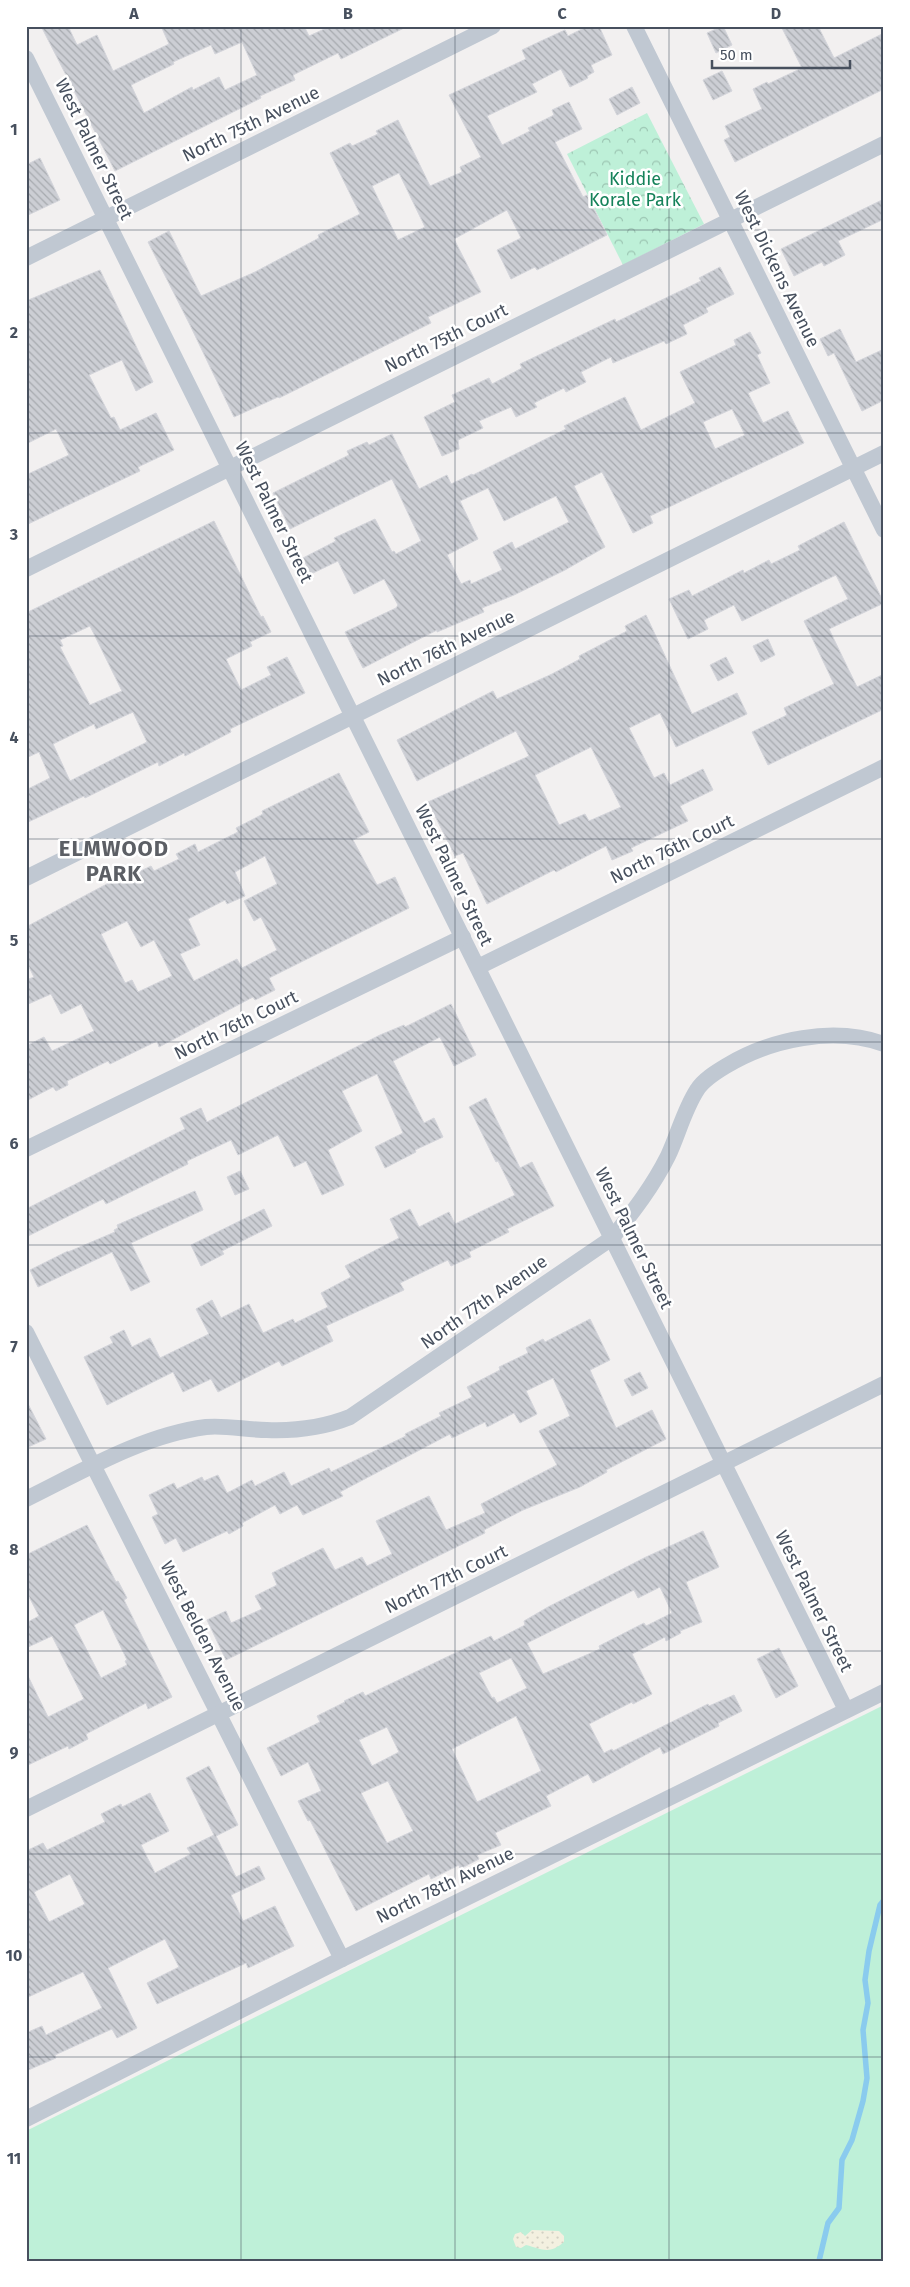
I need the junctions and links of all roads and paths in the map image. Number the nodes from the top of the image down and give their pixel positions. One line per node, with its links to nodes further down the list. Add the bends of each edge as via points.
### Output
1 (493, 26): 5 (street, North 75th Avenue)
2 (634, 26): 6 (street, West Dickens Avenue)
3 (26, 58): 5 (street, West Palmer Street)
4 (884, 144): 6 (street, North 75th Court)
5 (106, 218): 7 (street, North 75th Avenue); 9 (street, West Palmer Street)
6 (730, 220): 9 (street, North 75th Court); 10 (street, West Dickens Avenue)
7 (26, 258)
8 (884, 453): 10 (street, North 76th Avenue)
9 (230, 468): 12 (street, North 75th Court); 13 (street, West Palmer Street)
10 (853, 468): 11 (street, West Dickens Avenue); 13 (street, North 76th Avenue)
11 (884, 530)
12 (26, 569)
13 (353, 716): 15 (street, North 76th Avenue); 16 (street, West Palmer Street)
14 (884, 767): 17 (street, North 76th Court)
15 (26, 878)
16 (462, 937): 17 (street, West Palmer Street); 19 (street, North 76th Court)
17 (478, 967): 20 (street, West Palmer Street)
18 (884, 1044): 20 (street, North 77th Avenue, via 849,1036 817,1036 774,1045 739,1058 715,1073 698,1088 652,1184)
19 (26, 1149)
20 (612, 1238): 23 (street, West Palmer Street); 24 (street, North 77th Avenue, via 350,1417 334,1424 268,1430 207,1427 146,1443)
21 (26, 1332): 24 (street, West Belden Avenue)
22 (884, 1384): 23 (street, North 77th Court)
23 (724, 1464): 27 (street, West Palmer Street); 28 (street, North 77th Court)
24 (94, 1466): 25 (street, North 77th Avenue); 28 (street, West Belden Avenue)
25 (26, 1499)
26 (884, 1692): 27 (street, North 78th Avenue)
27 (846, 1710): 30 (street, North 78th Avenue)
28 (220, 1713): 29 (street, North 77th Court); 30 (street, West Belden Avenue)
29 (26, 1809)
30 (342, 1959): 31 (street, North 78th Avenue)
31 (26, 2119)

